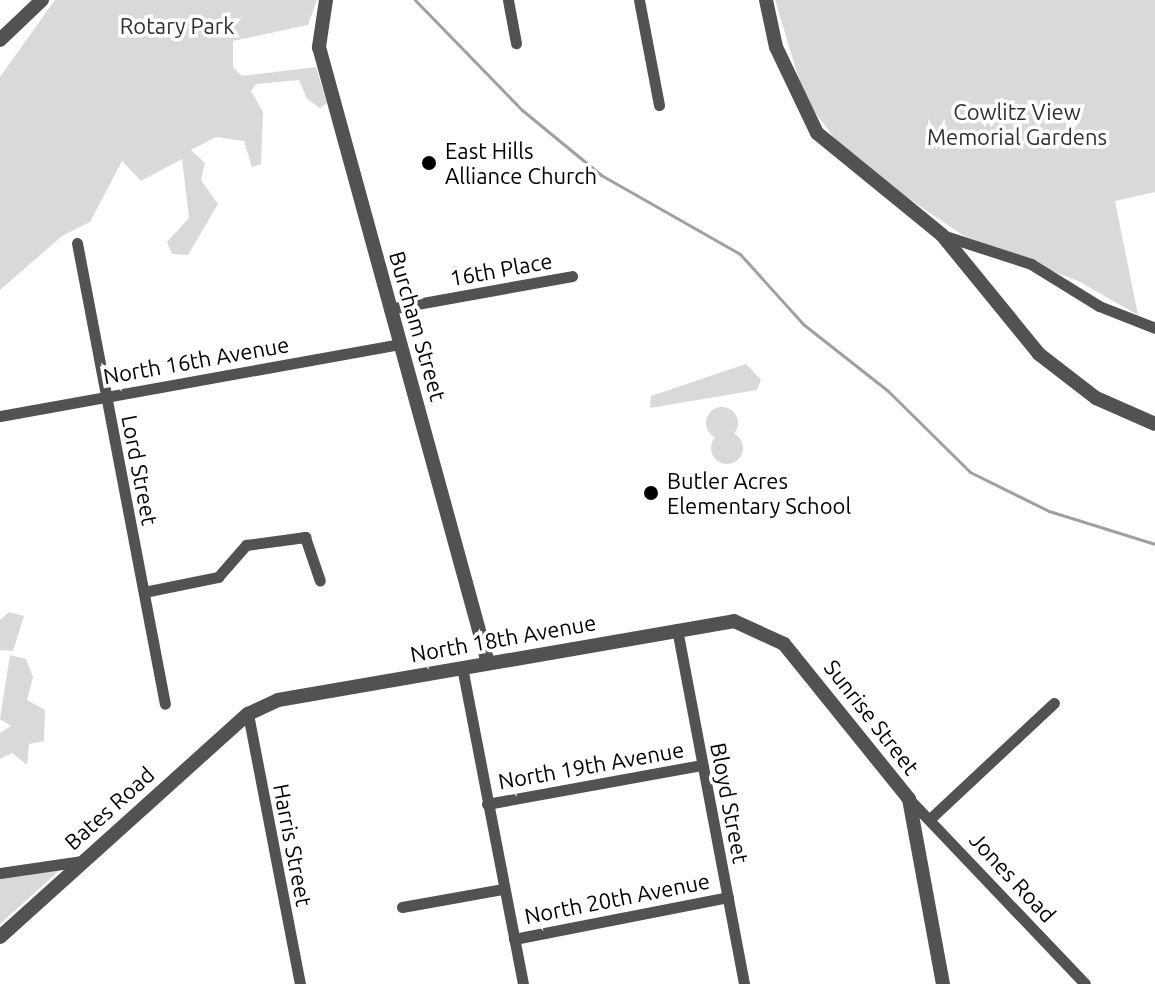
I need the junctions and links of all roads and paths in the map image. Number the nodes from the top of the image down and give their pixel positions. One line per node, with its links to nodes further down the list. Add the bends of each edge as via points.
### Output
1 (42, 0): 6 (street)
2 (326, 0): 12 (street, Burcham Street, via 319,47)
3 (508, 0): 7 (street)
4 (639, 0): 8 (street)
5 (766, 0): 9 (street, via 776,47 800,104 836,154)
6 (0, 40)
7 (516, 43)
8 (659, 105)
9 (942, 235): 13 (street, via 1031,264 1099,306); 17 (street, via 1039,354 1096,398)
10 (77, 243): 15 (street, Lord Street)
11 (572, 276): 12 (street, 16th Place)
12 (389, 309): 14 (street, Burcham Street)
13 (1155, 328)
14 (400, 344): 15 (street, North 16th Avenue); 22 (street, Burcham Street)
15 (105, 397): 16 (street, North 16th Avenue); 19 (street, Lord Street)
16 (0, 416)
17 (1155, 424)
18 (320, 581): 19 (street, via 305,537 246,545 218,577)
19 (144, 592): 25 (street, Lord Street)
20 (677, 629): 21 (street, North 18th Avenue, via 734,621); 22 (street, North 18th Avenue); 27 (street, Bloyd Street)
21 (768, 632): 28 (street, Sunrise Street)
22 (488, 663): 23 (street, North 18th Avenue)
23 (462, 667): 26 (street, North 18th Avenue, via 278,700); 29 (street)
24 (1054, 703): 30 (street)
25 (165, 704)
26 (248, 714): 31 (street, Bates Road); 38 (street, Harris Street)
27 (702, 765): 29 (street, North 19th Avenue); 34 (street, Bloyd Street)
28 (909, 799): 30 (street, Jones Road); 41 (street, Sunrise Street)
29 (487, 804): 33 (street)
30 (932, 817): 42 (street, Jones Road)
31 (82, 861): 32 (street); 36 (street, Bates Road)
32 (0, 873)
33 (503, 889): 35 (street, North 20th Avenue); 37 (street)
34 (728, 897): 37 (street, North 20th Avenue); 40 (street, Bloyd Street)
35 (402, 907)
36 (0, 937)
37 (514, 939): 39 (street)
38 (300, 984)
39 (523, 984)
40 (744, 984)
41 (943, 984)
42 (1085, 984)

